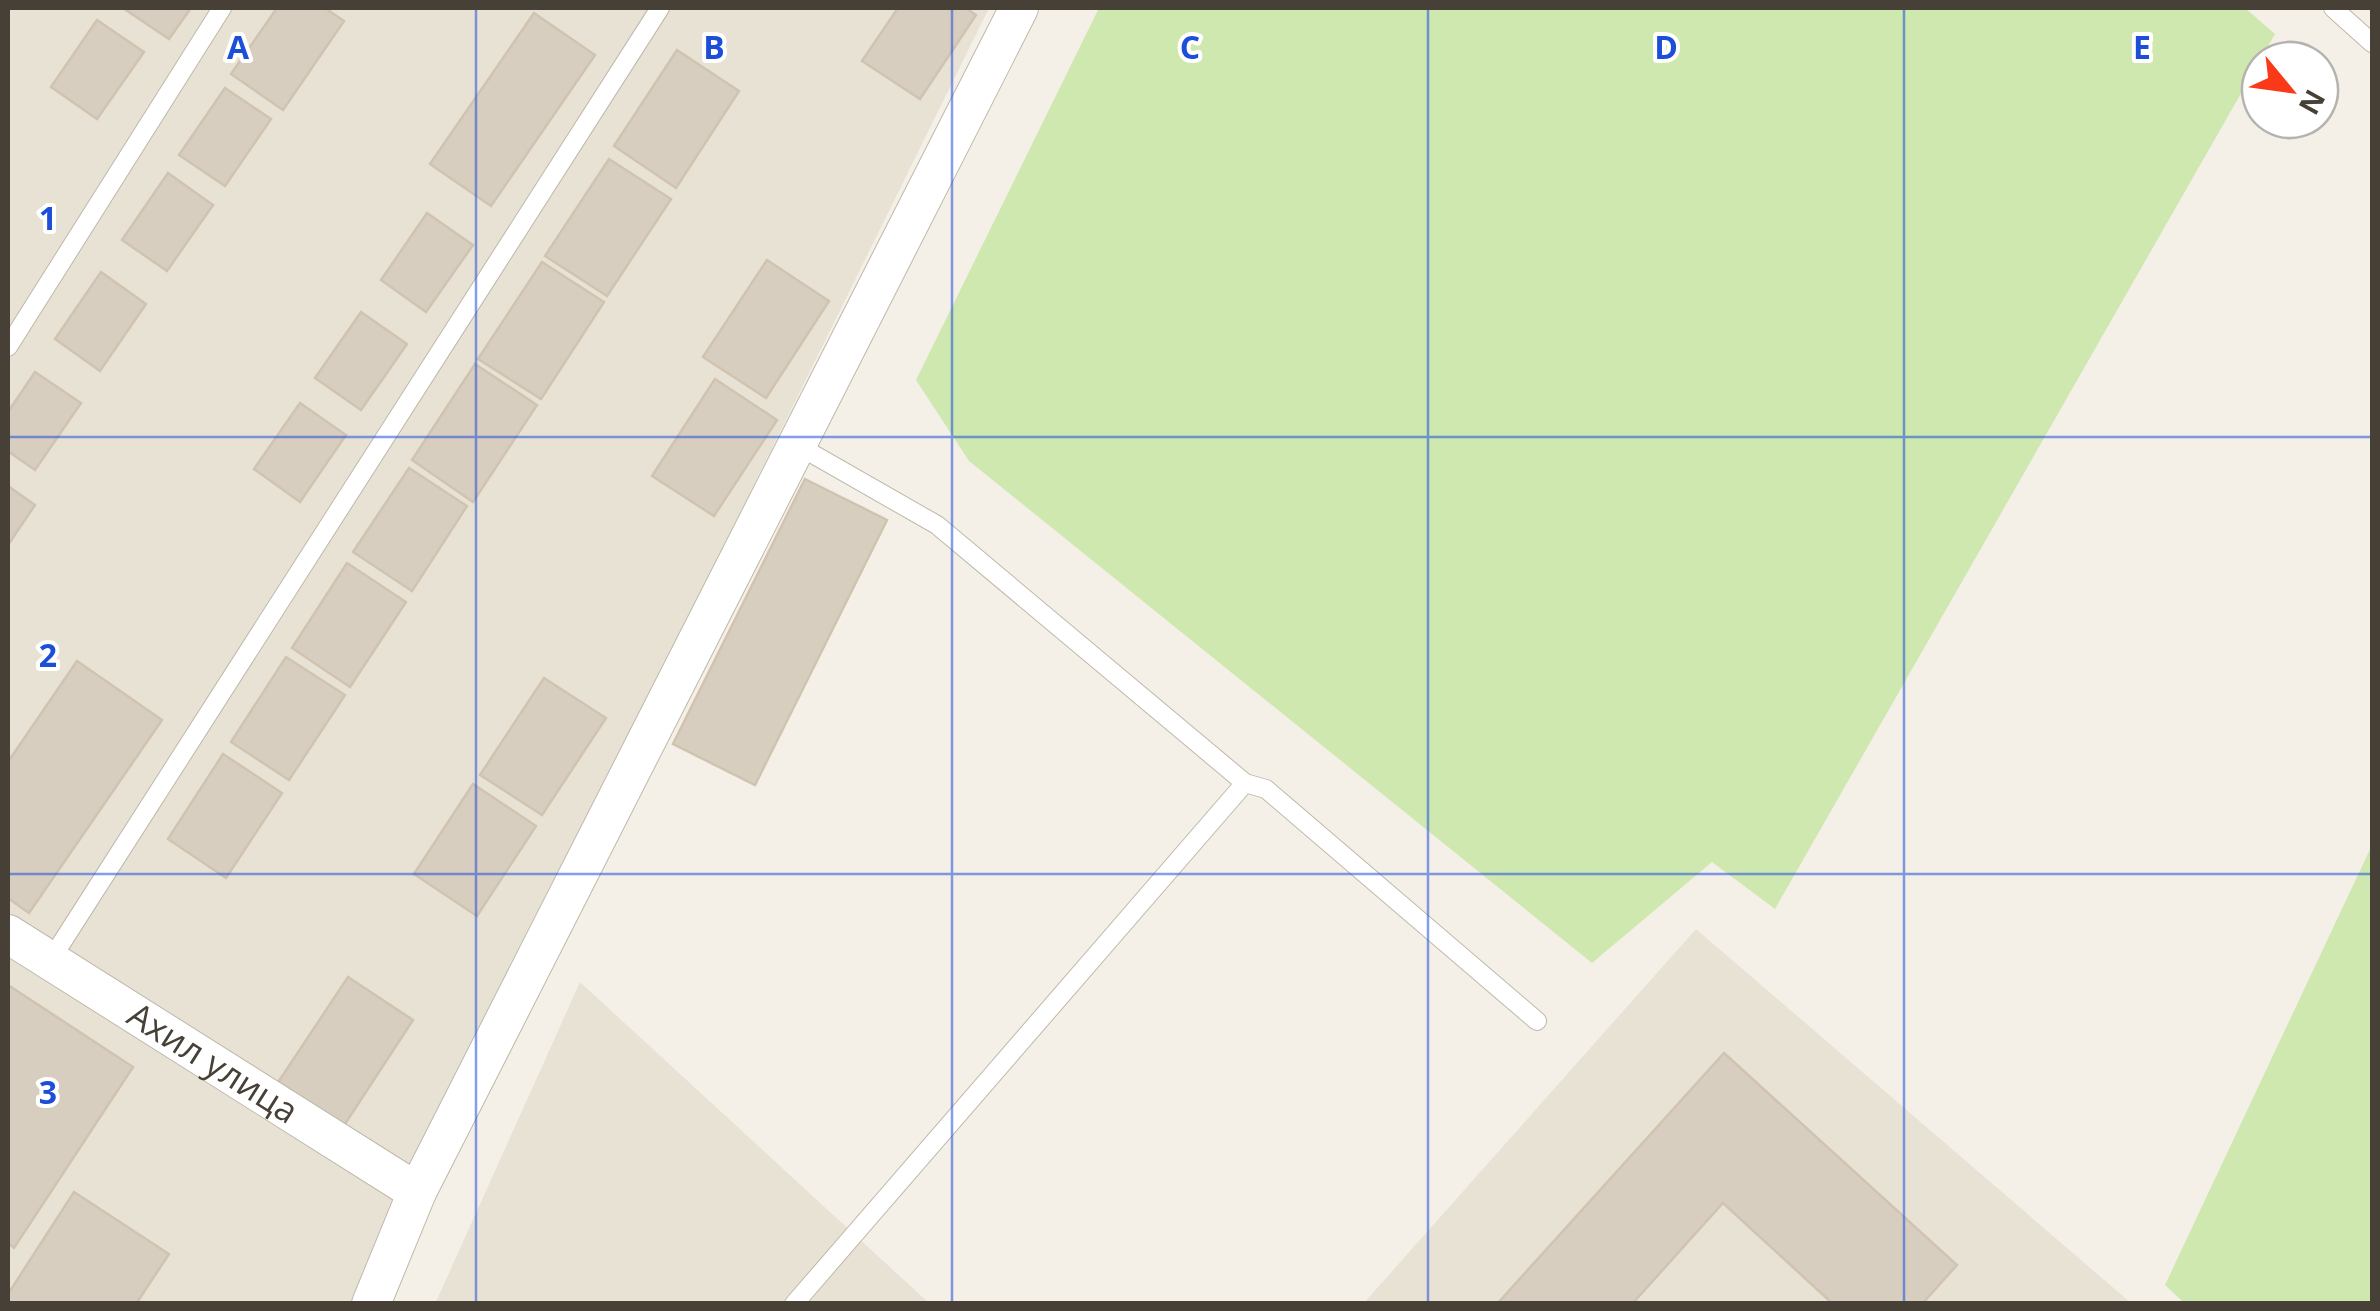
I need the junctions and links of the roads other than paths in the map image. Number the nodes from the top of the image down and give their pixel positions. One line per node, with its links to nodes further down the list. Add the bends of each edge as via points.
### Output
1 (222, 8): 6 (lane)
2 (660, 8): 10 (lane)
3 (1020, 8): 7 (street)
4 (2332, 8): 5 (lane)
5 (2372, 42)
6 (8, 347)
7 (797, 445): 8 (lane, via 937,525); 12 (street)
8 (1245, 782): 11 (lane, via 1266,789); 14 (lane)
9 (8, 934): 10 (street, Ахил улица)
10 (50, 961): 12 (street, Ахил улица)
11 (1536, 1021)
12 (417, 1192): 13 (street)
13 (371, 1304)
14 (794, 1304)

